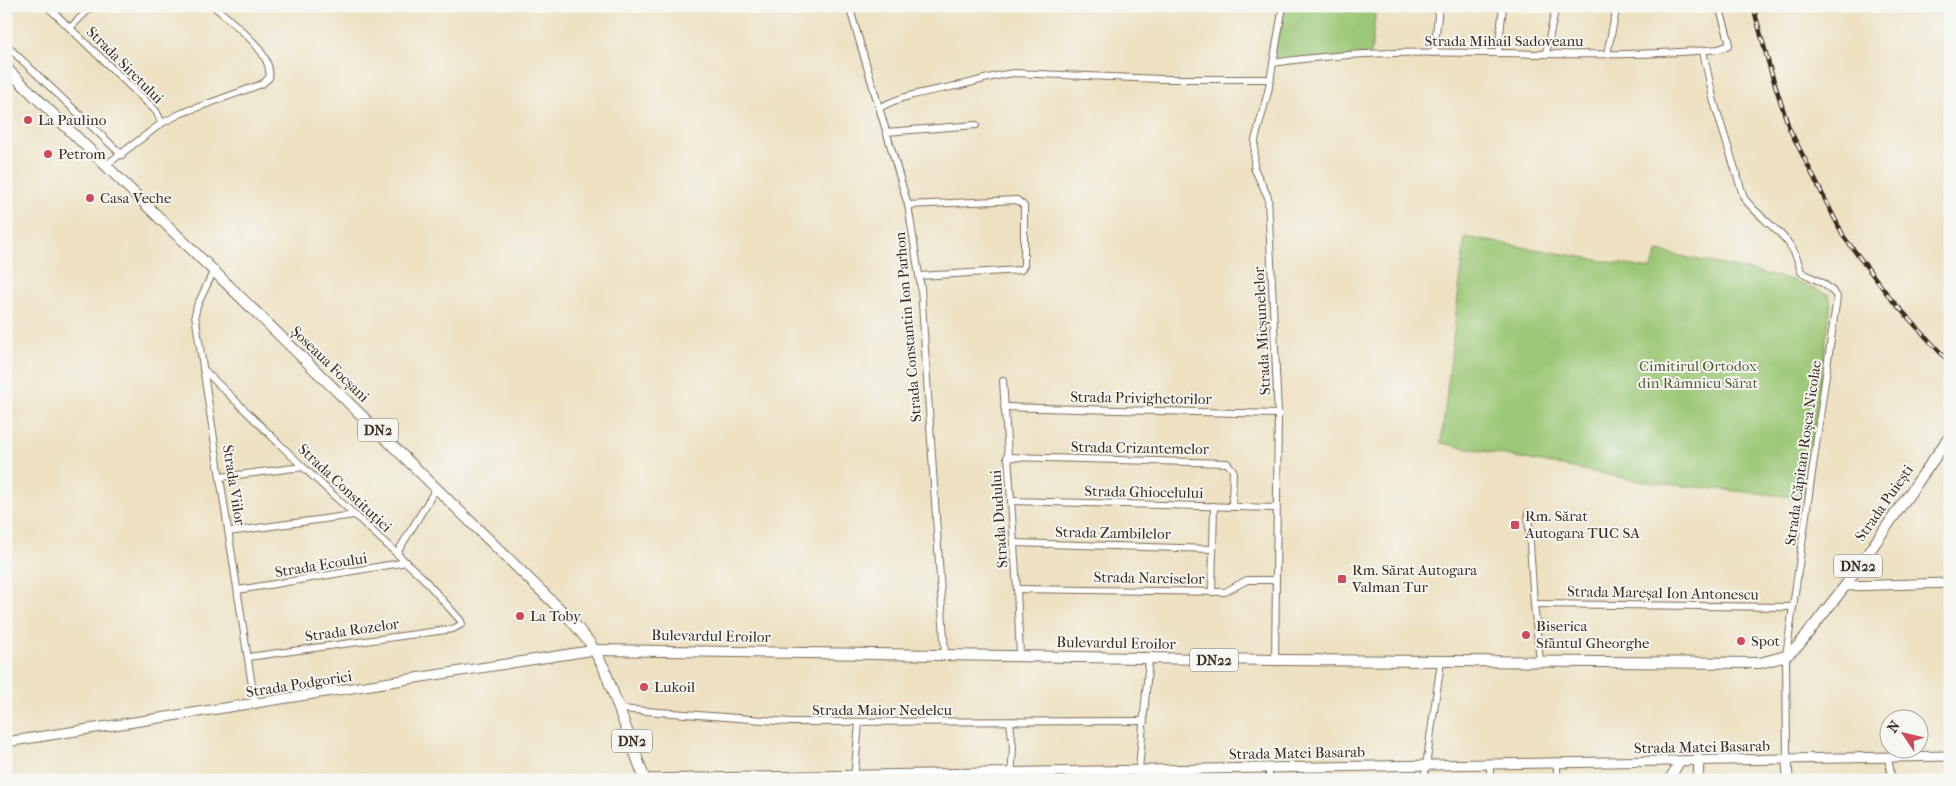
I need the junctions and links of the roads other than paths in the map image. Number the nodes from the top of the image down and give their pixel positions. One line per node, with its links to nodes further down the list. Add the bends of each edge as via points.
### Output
1 (47, 6): 11 (street, Strada Siretului)
2 (92, 6): 11 (street)
3 (214, 6): 22 (street, via 261,51 269,62 269,78 262,84)
4 (849, 6): 21 (street, Strada Constantin Ion Parhon)
5 (1283, 6): 18 (street, Strada Micșunelelor)
6 (1439, 6): 14 (street)
7 (1503, 6): 15 (street)
8 (1556, 6): 16 (street)
9 (1617, 6): 17 (street)
10 (1719, 6): 13 (street, Strada Mihail Sadoveanu, via 1729,45)
11 (70, 28): 22 (street, Strada Siretului, via 156,112)
12 (6, 46): 25 (street)
13 (1702, 51): 17 (street, Strada Mihail Sadoveanu); 57 (street, Strada Căpitan Roșca Nicolae, via 1714,102 1740,179 1740,190 1752,209 1790,242 1801,272 1832,289 1837,302)
14 (1434, 53): 15 (street, Strada Mihail Sadoveanu); 18 (street, Strada Mihail Sadoveanu, via 1323,55)
15 (1498, 53): 16 (street, Strada Mihail Sadoveanu)
16 (1546, 53): 17 (street, Strada Mihail Sadoveanu)
17 (1607, 54)
18 (1273, 63): 20 (street, Strada Micșunelelor)
19 (6, 68): 26 (main road, Șoseaua Focșani / DN2)
20 (1271, 79): 21 (street, via 1160,79 1014,73 899,97); 33 (street, Strada Micșunelelor, via 1255,140 1254,168 1268,197)
21 (879, 108): 24 (street, Strada Constantin Ion Parhon)
22 (162, 123): 25 (street)
23 (976, 125): 24 (street)
24 (886, 132): 27 (street, Strada Constantin Ion Parhon)
25 (122, 155): 26 (street)
26 (106, 165): 28 (main road, Șoseaua Focșani / DN2)
27 (908, 205): 29 (street, Strada Constantin Ion Parhon); 29 (street, via 1017,200 1024,206 1022,270)
28 (213, 272): 30 (street, Strada Viilor, via 195,312); 38 (main road, Șoseaua Focșani / DN2)
29 (919, 276): 60 (street, Strada Constantin Ion Parhon)
30 (203, 369): 36 (street, Strada Constituției); 37 (street, Strada Viilor)
31 (1003, 381): 32 (street, Strada Dudului)
32 (1004, 407): 33 (street, Strada Privighetorilor); 35 (street, Strada Dudului)
33 (1278, 414): 42 (street, Strada Micșunelelor)
34 (1950, 436): 52 (main road, Strada Puiești / DN22)
35 (1007, 457): 39 (street, Strada Dudului); 40 (street, Strada Crizantemelor, via 1227,463 1233,470)
36 (303, 467): 37 (street); 44 (street, Strada Constituției)
37 (220, 477): 45 (street, Strada Viilor)
38 (437, 487): 48 (street); 59 (main road, Șoseaua Focșani / DN2, via 553,600)
39 (1010, 501): 41 (street, Strada Ghiocelului); 46 (street, Strada Dudului)
40 (1232, 505): 41 (street, Strada Ghiocelului); 42 (street, Strada Ghiocelului)
41 (1214, 506): 47 (street)
42 (1276, 508): 50 (street, Strada Micșunelelor)
43 (1528, 513): 56 (street)
44 (354, 515): 45 (street); 48 (street, Strada Constituției)
45 (228, 532): 54 (street, Strada Viilor)
46 (1014, 543): 47 (street, Strada Zambilelor); 53 (street, Strada Dudului)
47 (1212, 548): 55 (street)
48 (397, 553): 49 (street, Strada Constituției)
49 (407, 562): 54 (street, Strada Ecoului); 58 (street, Strada Constituției, via 459,616 462,624)
50 (1276, 580): 55 (street, Strada Narciselor, via 1247,580 1225,592); 65 (street, Strada Micșunelelor)
51 (1950, 583): 52 (street)
52 (1845, 586): 62 (main road, Strada Puiești / DN22, via 1798,646)
53 (1017, 589): 55 (street, Strada Narciselor); 61 (street, Strada Dudului)
54 (238, 590): 63 (street, Strada Viilor)
55 (1212, 592)
56 (1534, 604): 57 (street, Strada Mareșal Ion Antonescu); 66 (street)
57 (1793, 607): 62 (street, Strada Căpitan Roșca Nicolae)
58 (458, 627): 63 (street, Strada Rozelor)
59 (595, 650): 60 (main road, Bulevardul Eroilor / DN22); 68 (street, Strada Podgoriei); 69 (main road, Șoseaua Focșani / DN2)
60 (945, 654): 61 (main road, Bulevardul Eroilor / DN22)
61 (1020, 656): 64 (main road, Bulevardul Eroilor / DN22)
62 (1786, 656): 66 (main road, Bulevardul Eroilor / DN22, via 1751,663); 77 (street, Strada Căpitan Roșca Nicolae)
63 (248, 657): 68 (street, Strada Viilor)
64 (1149, 659): 65 (main road, Bulevardul Eroilor / DN22); 70 (street)
65 (1275, 660): 67 (main road, Bulevardul Eroilor / DN22)
66 (1540, 661): 67 (main road, Bulevardul Eroilor / DN22)
67 (1441, 662): 83 (street)
68 (255, 705): 73 (street, Strada Podgoriei)
69 (620, 709): 72 (street, Strada Maior Nedelcu, via 790,722); 88 (main road, Șoseaua Focșani / DN2)
70 (1144, 721): 71 (street, Strada Maior Nedelcu); 85 (street)
71 (1010, 722): 72 (street, Strada Maior Nedelcu); 86 (street, via 1013,748)
72 (859, 723): 87 (street)
73 (6, 742)
74 (1928, 756): 75 (street, Strada Matei Basarab)
75 (1950, 756)
76 (1878, 757): 77 (street, Strada Matei Basarab)
77 (1787, 758): 79 (street, Strada Matei Basarab); 95 (street)
78 (1888, 758): 96 (street)
79 (1699, 759): 80 (street, Strada Matei Basarab); 94 (street)
80 (1680, 760): 82 (street, Strada Matei Basarab); 93 (street)
81 (1490, 764): 82 (street, Strada Matei Basarab); 83 (street, Strada Matei Basarab); 91 (street)
82 (1557, 764): 92 (street)
83 (1426, 765): 84 (street, Strada Matei Basarab); 90 (street)
84 (1269, 766): 85 (street, Strada Matei Basarab); 89 (street)
85 (1138, 775): 86 (street, Strada Matei Basarab)
86 (1011, 776): 87 (street, Strada Matei Basarab)
87 (854, 778): 88 (street, Strada Matei Basarab)
88 (645, 779)
89 (1269, 780)
90 (1424, 780)
91 (1490, 780)
92 (1557, 780)
93 (1669, 780)
94 (1698, 780)
95 (1788, 780)
96 (1892, 780)

